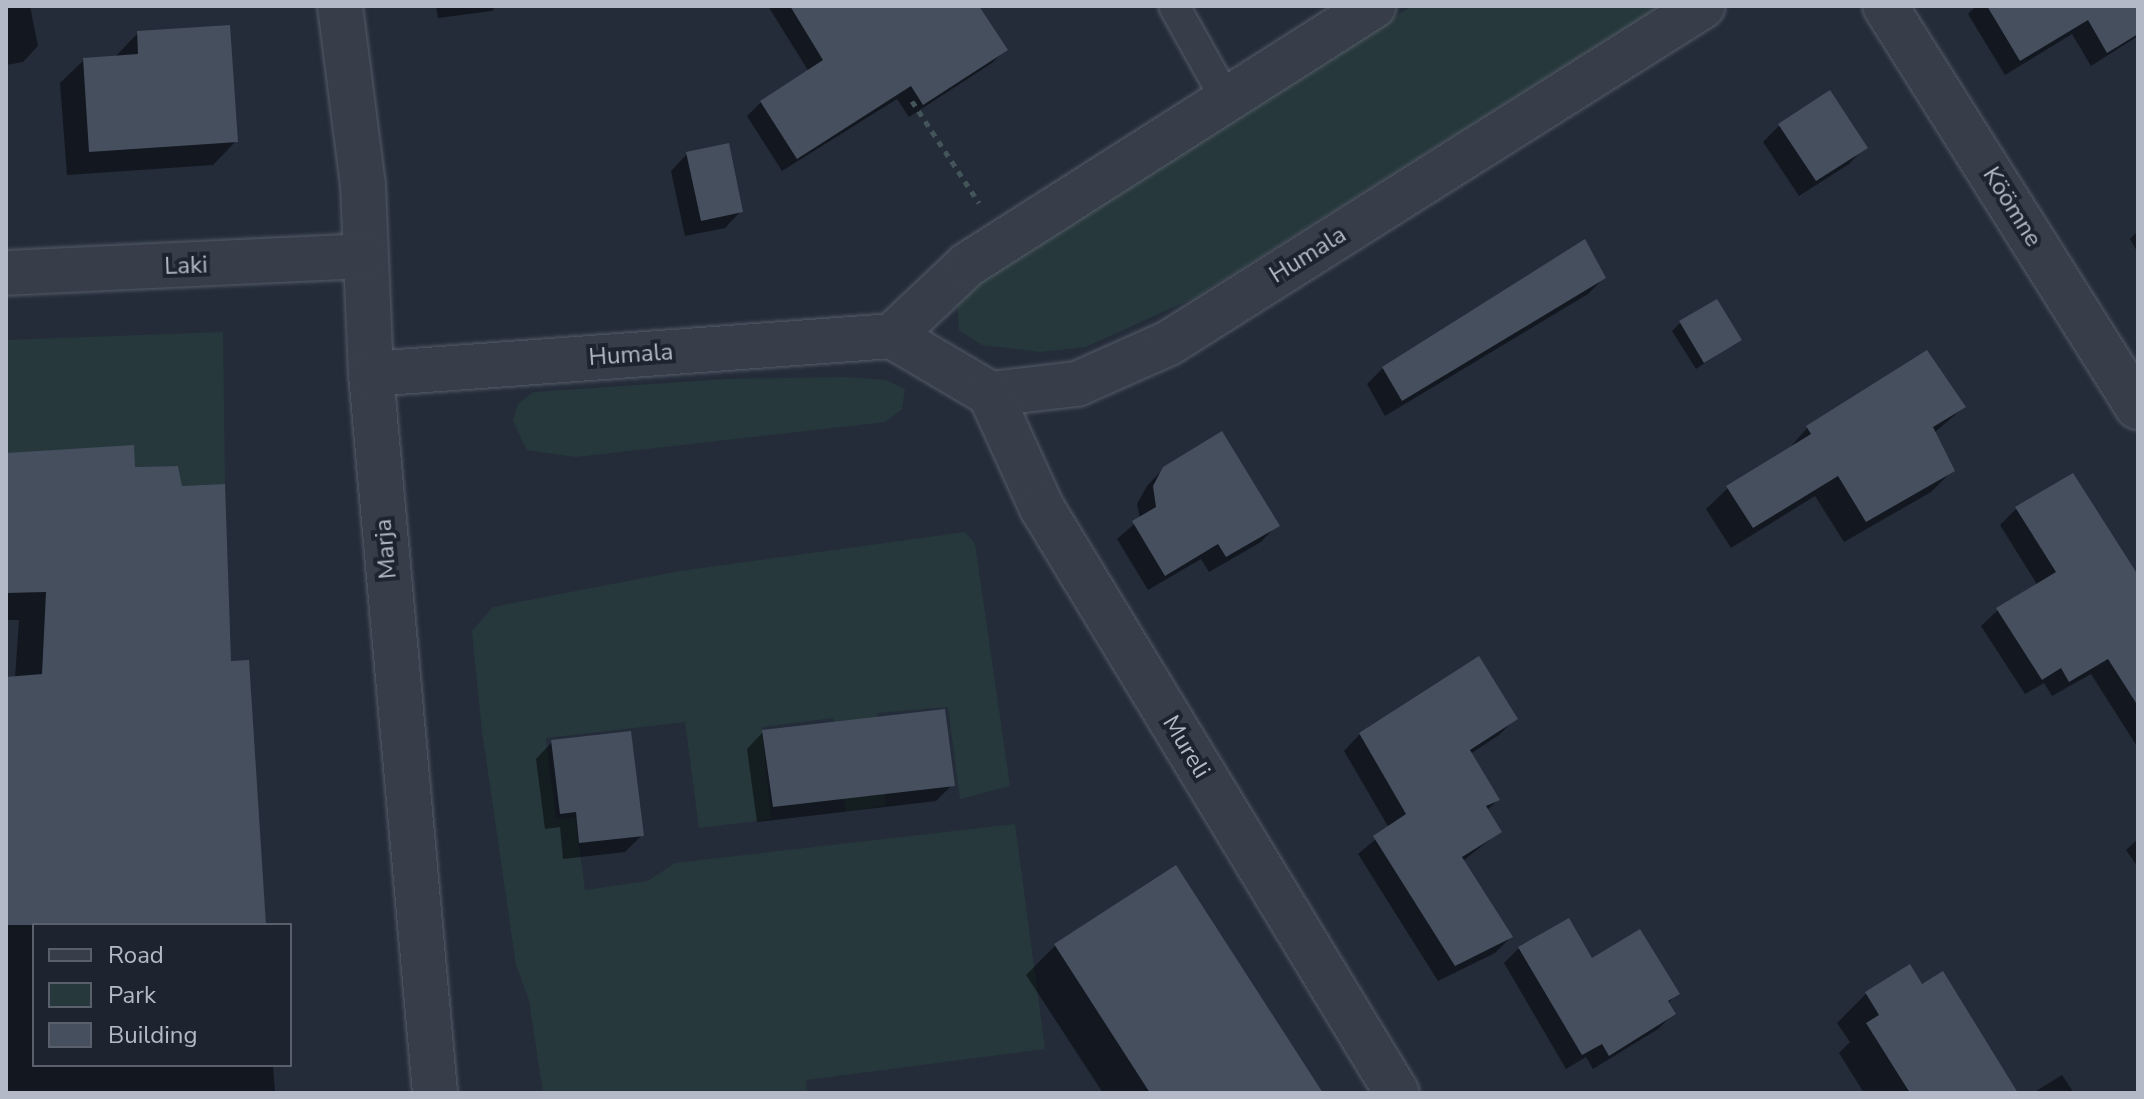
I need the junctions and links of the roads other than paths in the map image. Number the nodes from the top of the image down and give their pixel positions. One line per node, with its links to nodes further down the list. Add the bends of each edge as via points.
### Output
1 (340, 6): 7 (street, Marja, via 363,185)
2 (1174, 6): 6 (lane)
3 (1373, 6): 6 (street)
4 (1703, 6): 11 (street, Humala, via 1169,343 1077,384)
5 (1885, 6): 12 (street, Köömne)
6 (1226, 99): 9 (street, via 967,265)
7 (365, 256): 8 (street, Laki); 10 (street, Marja)
8 (6, 273)
9 (892, 336): 10 (street, Humala); 11 (street)
10 (371, 374): 13 (street, Marja)
11 (990, 394): 14 (street, Mureli, via 1042,508)
12 (2138, 407)
13 (435, 1093)
14 (1397, 1093)

